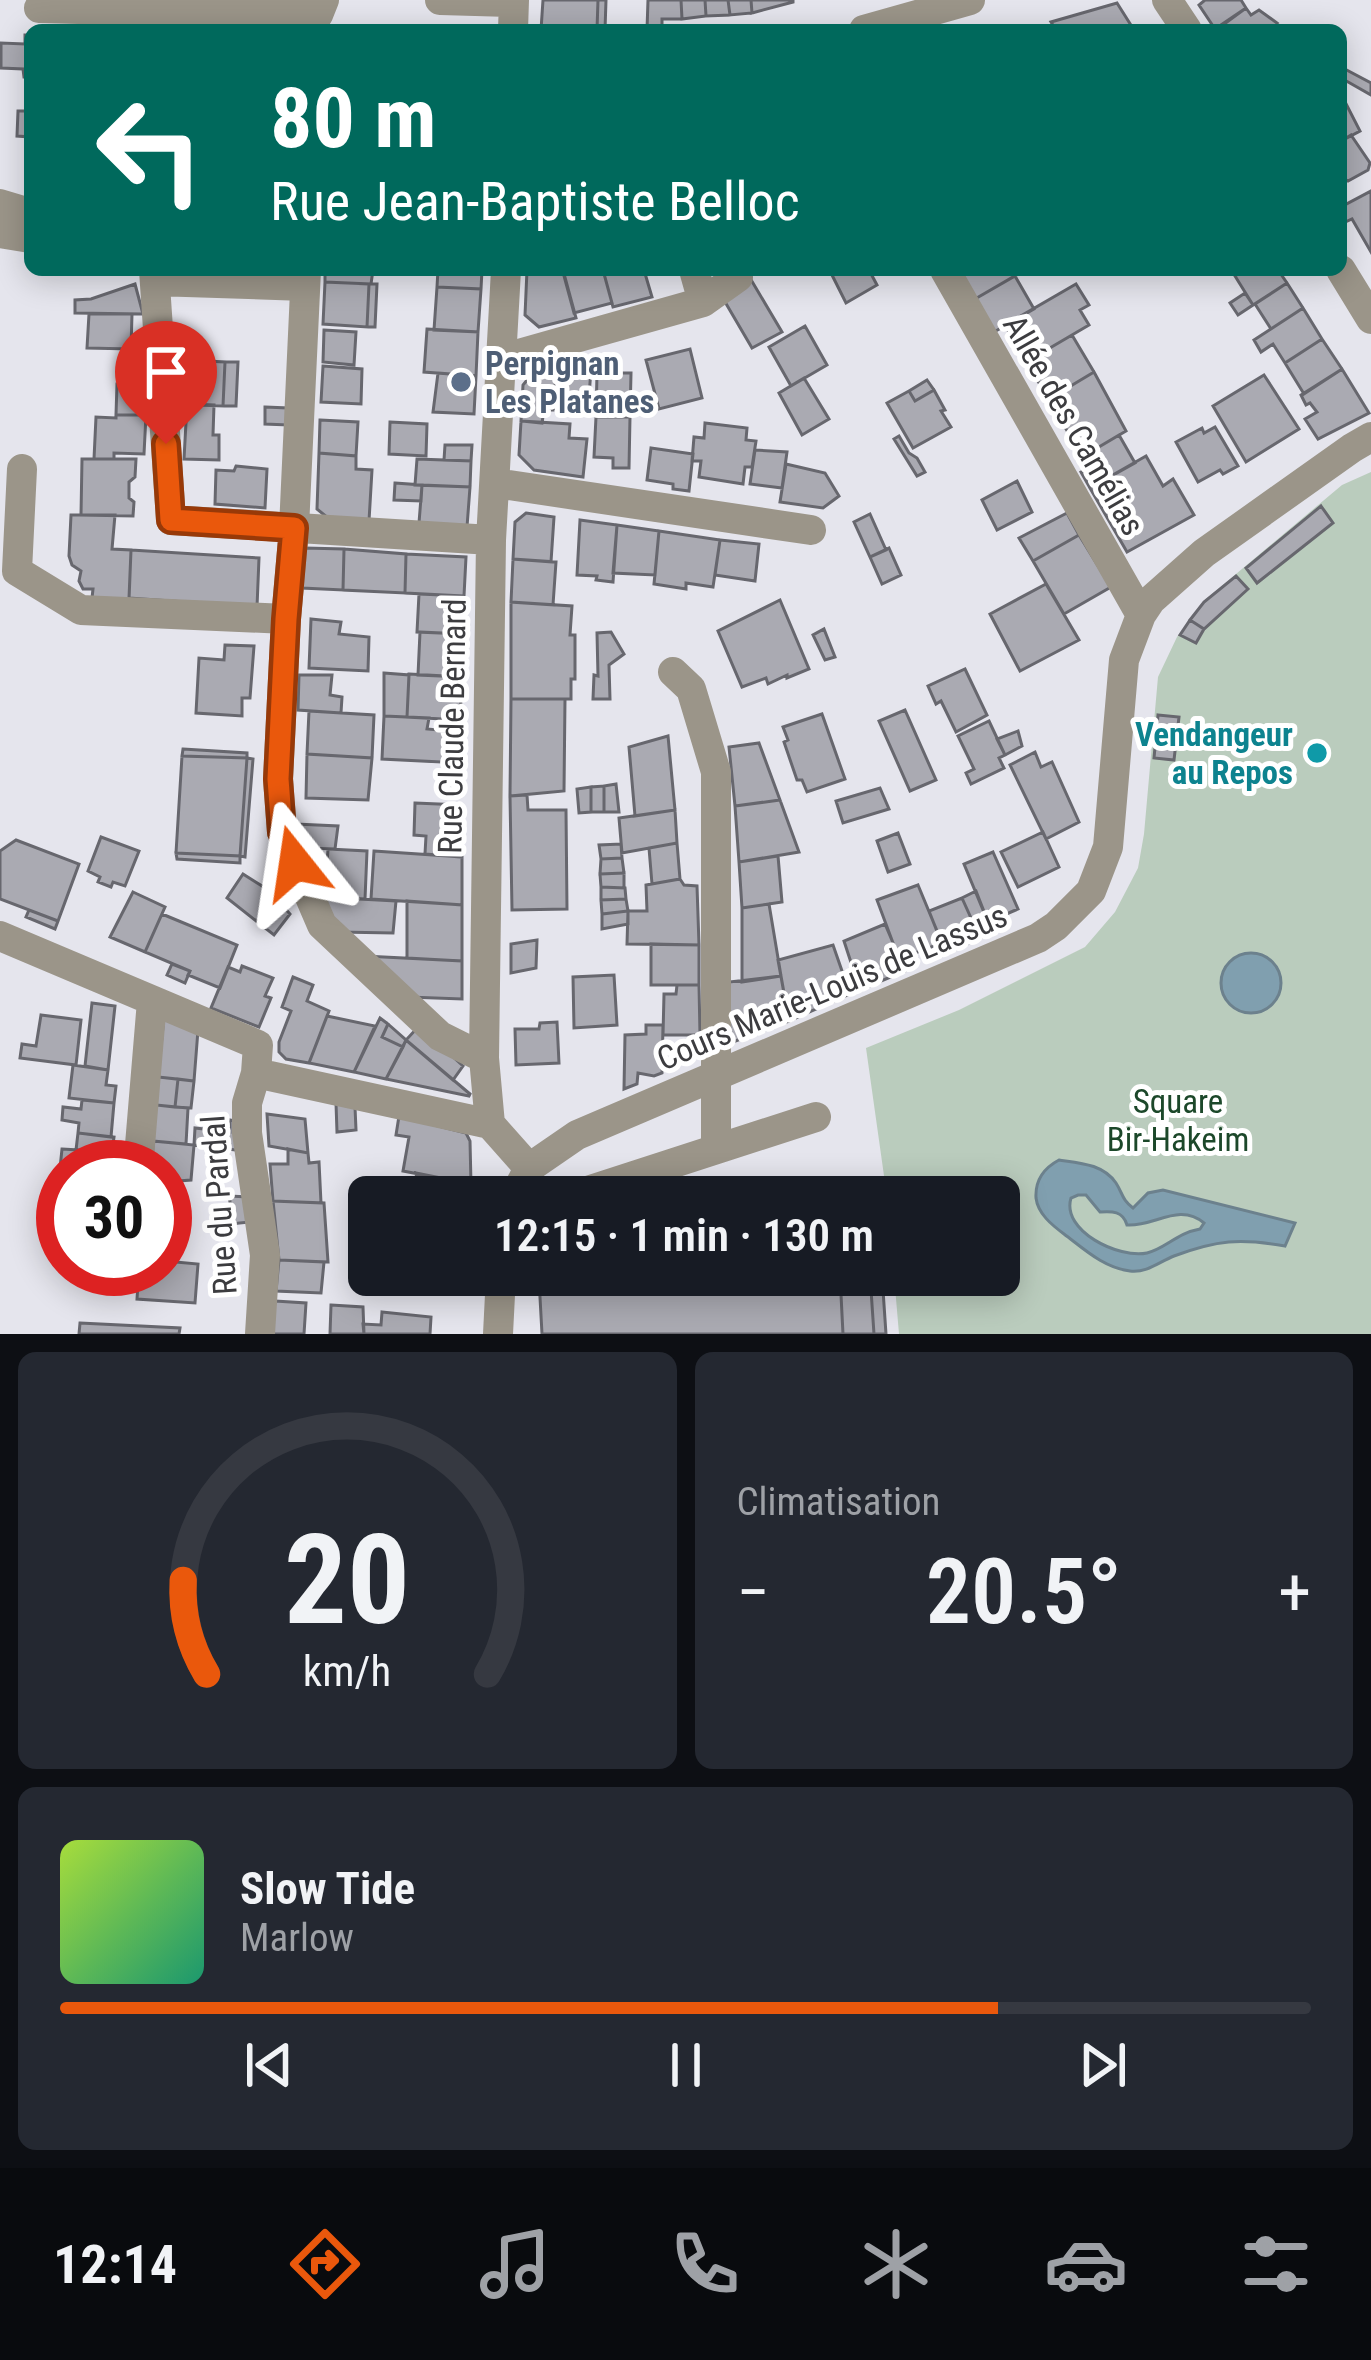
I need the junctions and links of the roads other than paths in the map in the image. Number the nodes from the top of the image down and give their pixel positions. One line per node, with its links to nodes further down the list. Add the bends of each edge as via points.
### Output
1 (440, 0): 3 (street)
2 (970, 0): 7 (street)
3 (514, 1)
4 (39, 8): 6 (street)
5 (320, 15): 6 (street)
6 (126, 20)
7 (885, 24)
8 (155, 276): 14 (street); 21 (street, via 171,520)
9 (506, 276): 17 (street, Rue Claude Bernard)
10 (696, 276): 15 (street)
11 (948, 276): 25 (street, Allée des Camélias)
12 (1345, 276): 16 (street)
13 (738, 277): 15 (street)
14 (305, 278): 21 (street)
15 (703, 302): 17 (street)
16 (1371, 319)
17 (501, 359): 20 (street, Rue Claude Bernard)
18 (1371, 437): 25 (street, Cours Marie-Louis de Lassus, via 1204,553)
19 (22, 469): 24 (street)
20 (495, 483): 22 (street); 23 (street, Rue Claude Bernard)
21 (294, 528): 23 (street); 26 (street)
22 (812, 530)
23 (490, 540): 30 (street, Rue Claude Bernard)
24 (9, 551): 26 (street, via 17,571 81,610)
25 (1141, 615): 32 (street, Cours Marie-Louis de Lassus, via 1124,660 1108,847 1091,891 1038,938)
26 (286, 619): 30 (street, via 282,832 322,925 440,1036)
27 (673, 673): 32 (street, via 692,689 716,772)
28 (0, 936): 29 (street)
29 (152, 1001): 31 (street, via 258,1046); 35 (street)
30 (484, 1058): 34 (street, Rue Claude Bernard)
31 (256, 1073): 34 (street); 41 (street, Rue du Pardal, via 247,1133 265,1255)
32 (717, 1074): 36 (street); 37 (street, Cours Marie-Louis de Lassus, via 577,1135)
33 (816, 1117): 36 (street)
34 (490, 1124): 37 (street)
35 (140, 1140)
36 (716, 1149): 39 (street)
37 (529, 1168): 38 (street)
38 (525, 1176)
39 (633, 1176)
40 (500, 1296): 42 (street)
41 (260, 1334)
42 (498, 1334)

